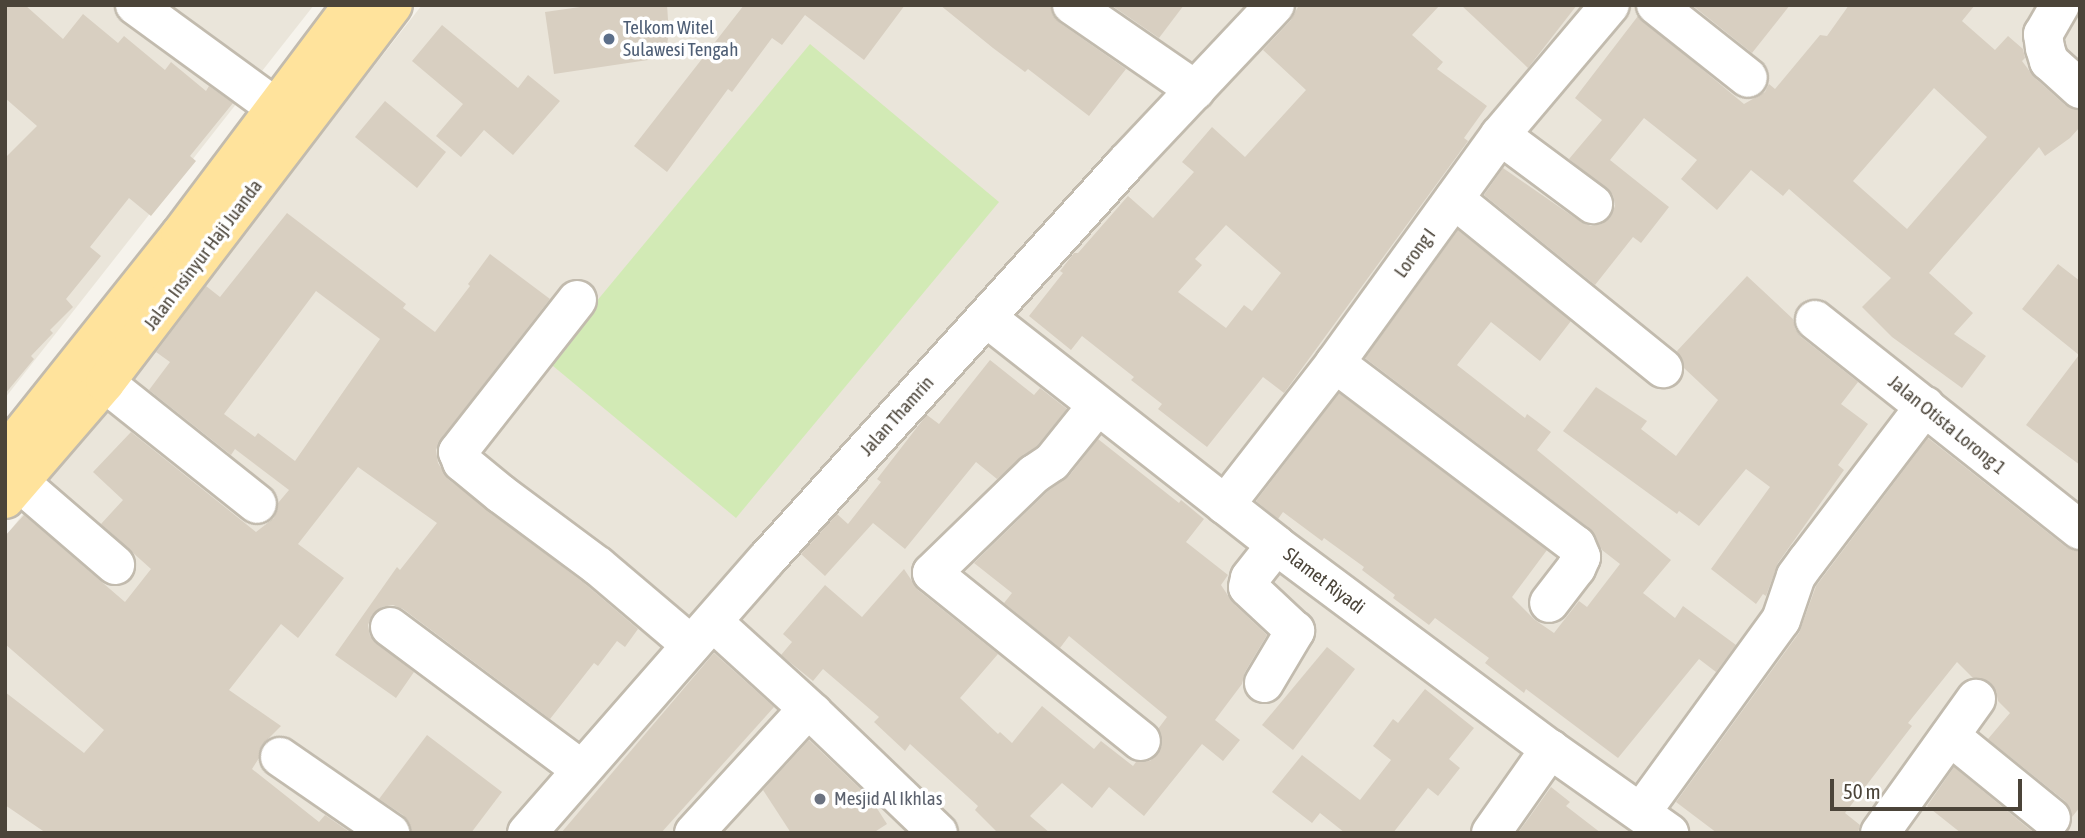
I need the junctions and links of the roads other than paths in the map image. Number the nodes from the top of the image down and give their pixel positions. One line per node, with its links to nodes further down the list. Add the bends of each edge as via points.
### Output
1 (135, 5): 12 (street)
2 (353, 5): 12 (main road, Jalan Insinyur Haji Juanda)
3 (393, 5): 21 (main road, Jalan Insinyur Haji Juanda)
4 (1072, 5): 11 (street)
5 (1275, 5): 11 (street, Jalan Thamrin)
6 (1610, 5): 13 (street, Lorong I)
7 (1656, 5): 9 (street)
8 (2060, 5): 10 (street, via 2043,34 2045,48 2049,61)
9 (1748, 78)
10 (2080, 89)
11 (1195, 90): 17 (street, Jalan Thamrin)
12 (275, 107): 24 (main road, Jalan Insinyur Haji Juanda)
13 (1500, 135): 14 (street, Lorong I); 15 (street)
14 (1454, 199): 19 (street, Lorong I); 20 (street)
15 (1593, 204)
16 (577, 300): 32 (street, via 458,452 462,462 501,494 598,566)
17 (987, 318): 22 (street, Slamet Riyadi); 32 (street, Jalan Thamrin)
18 (1815, 320): 23 (street, Jalan Otista Lorong 1)
19 (1335, 363): 26 (street, Lorong I); 30 (street, via 1576,545 1581,556 1576,568)
20 (1663, 368)
21 (105, 383): 24 (main road, Jalan Insinyur Haji Juanda); 25 (street)
22 (1097, 406): 26 (street, Slamet Riyadi); 37 (street, via 1052,462 932,573)
23 (1924, 406): 27 (street, Jalan Otista Lorong 1); 42 (street, via 1796,576 1781,621)
24 (10, 479): 29 (street)
25 (257, 504)
26 (1224, 505): 28 (street, Slamet Riyadi)
27 (2080, 530)
28 (1276, 545): 33 (street, via 1248,587 1295,631); 38 (street, Slamet Riyadi)
29 (115, 565)
30 (1549, 603)
31 (390, 627): 40 (street)
32 (702, 634): 35 (street); 40 (street, Jalan Thamrin)
33 (1264, 683)
34 (1976, 699): 36 (street)
35 (813, 713): 45 (street, via 804,713); 46 (street)
36 (1950, 736): 41 (street); 48 (street)
37 (1141, 741)
38 (1550, 749): 42 (street, Slamet Riyadi); 47 (street)
39 (280, 757): 43 (street)
40 (582, 770): 44 (street, Jalan Thamrin)
41 (2051, 818)
42 (1656, 822)
43 (390, 833)
44 (527, 833)
45 (694, 833)
46 (937, 833)
47 (1491, 833)
48 (1880, 833)

